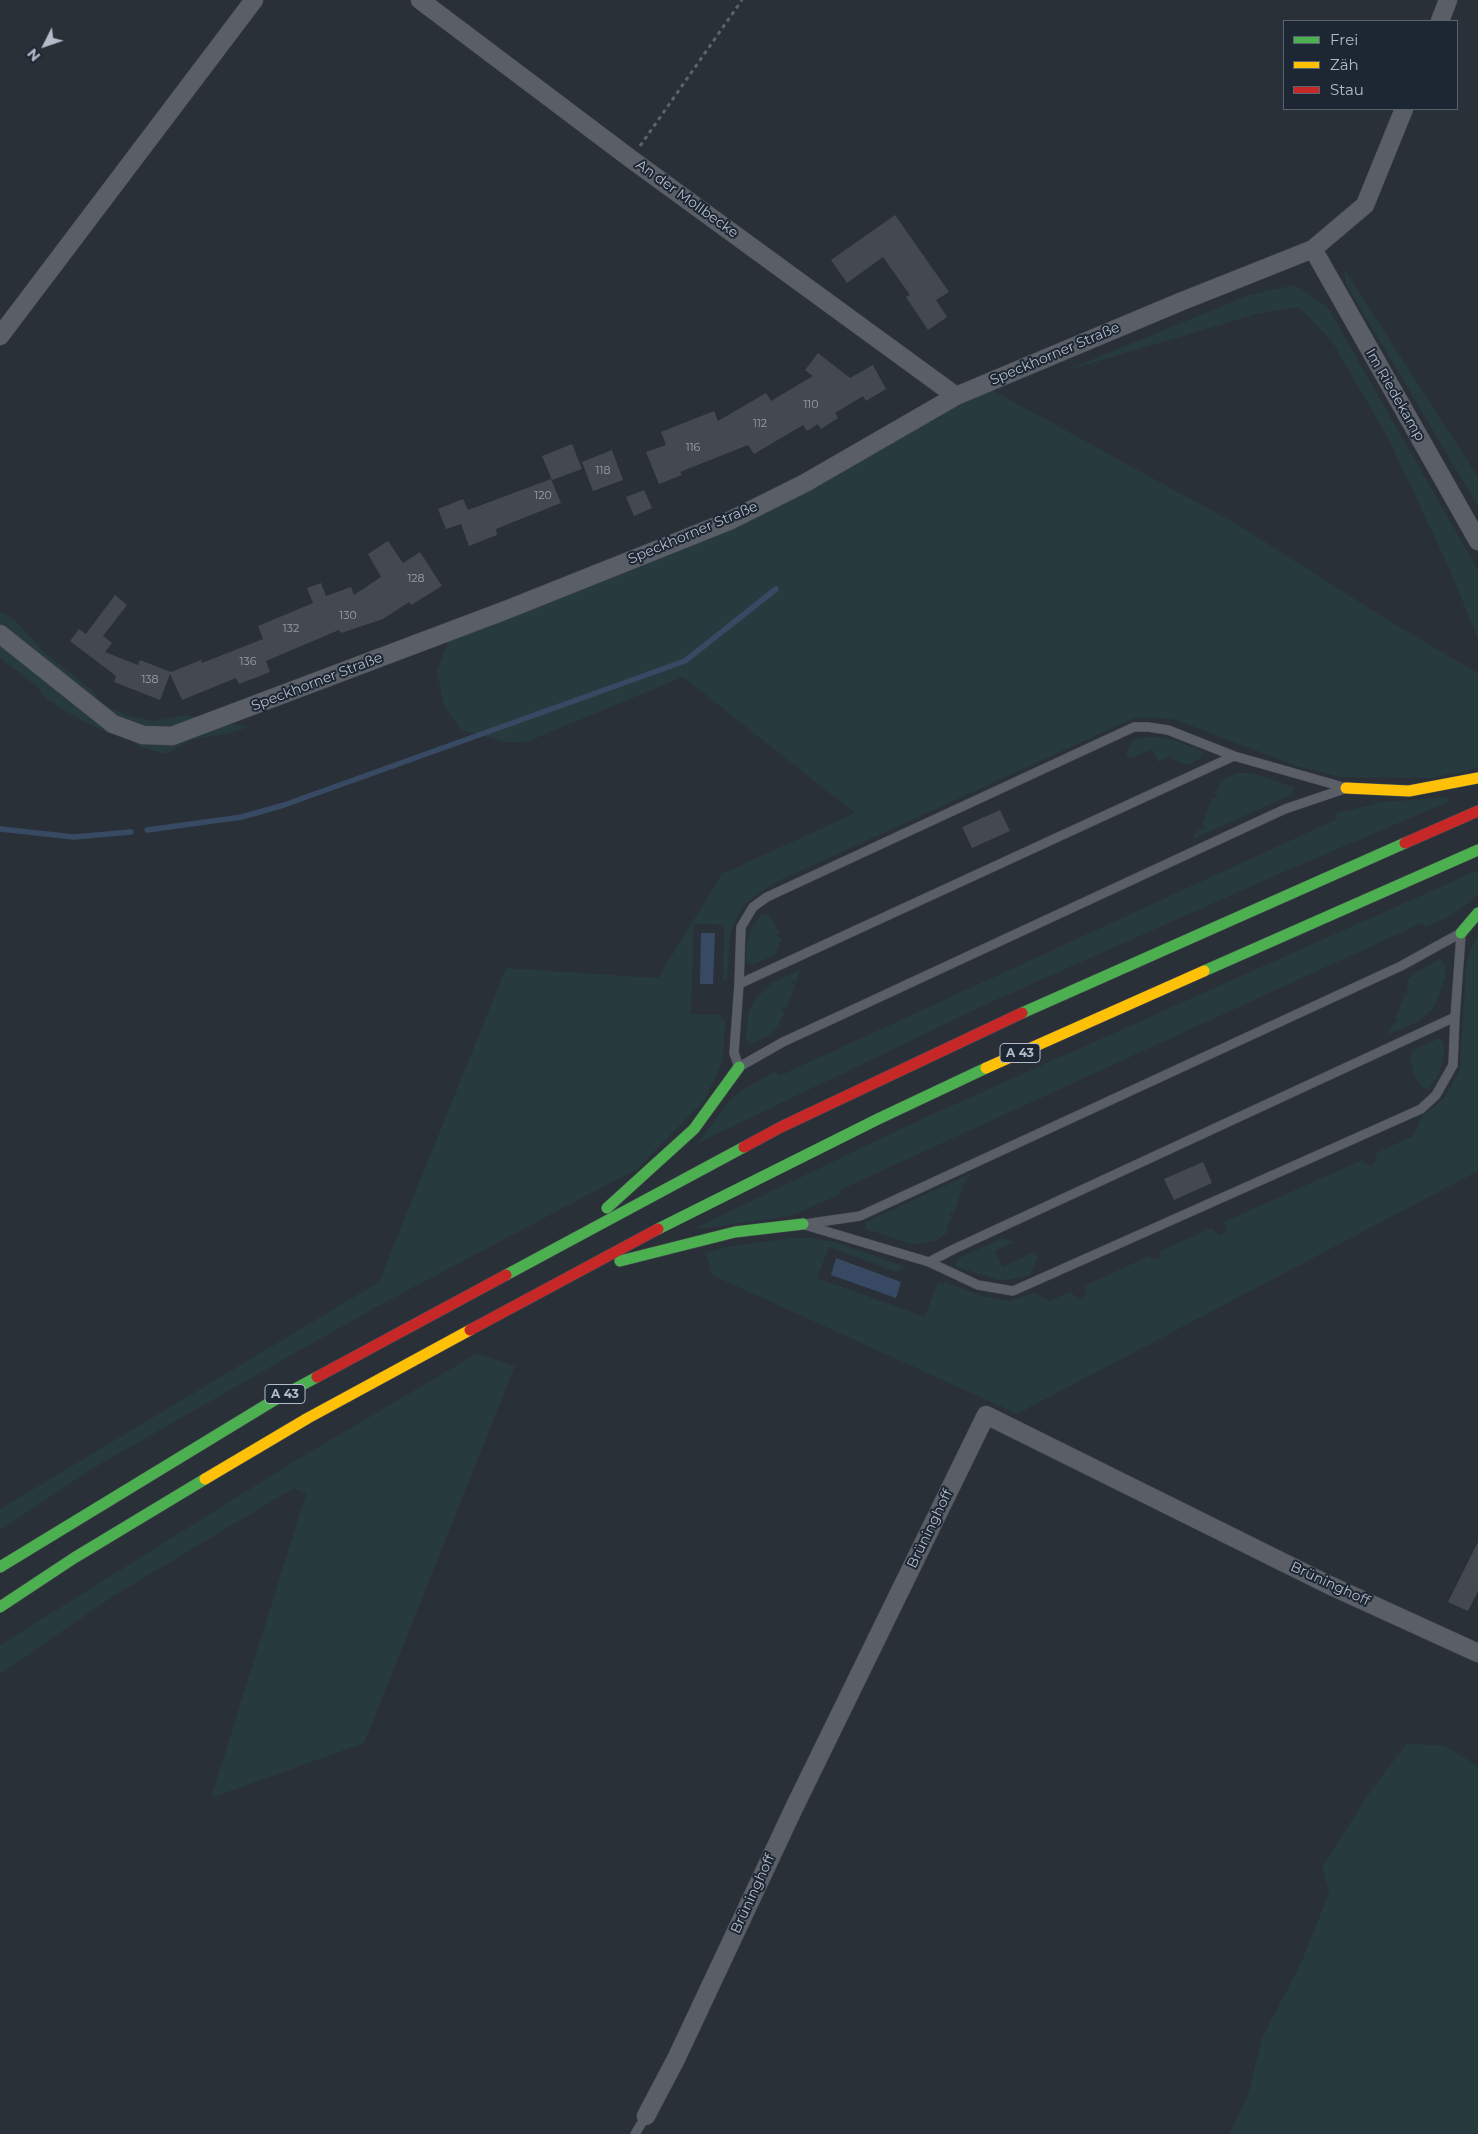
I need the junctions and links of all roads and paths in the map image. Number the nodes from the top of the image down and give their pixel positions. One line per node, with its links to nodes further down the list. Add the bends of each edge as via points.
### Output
1 (254, 0): 9 (street)
2 (420, 0): 7 (street, An der Mollbecke)
3 (742, 0): 7 (path)
4 (1448, 0): 5 (street)
5 (1440, 20)
6 (1404, 110): 8 (street, Speckhorner Straße, via 1365,205)
7 (632, 159): 10 (street, An der Mollbecke)
8 (1313, 249): 10 (street, Speckhorner Straße); 11 (street, Im Riedekamp)
9 (0, 336)
10 (956, 396): 12 (street, Speckhorner Straße, via 805,483 729,521 506,610 172,736 143,735 114,724)
11 (1478, 541)
12 (0, 634)
13 (1234, 756): 15 (lane); 20 (lane); 20 (lane, via 1168,730 1134,727 767,897 753,907 741,927)
14 (1478, 778): 15 (highway, via 1409,791)
15 (1346, 788): 22 (lane, via 1297,804 783,1042)
16 (1478, 811): 24 (highway, A 43, via 1040,1005 781,1127)
17 (1478, 850): 26 (highway, A 43, via 1126,1004 878,1119)
18 (1478, 913): 19 (highway)
19 (1461, 933): 21 (lane); 23 (lane, via 1401,966 860,1216)
20 (739, 984): 22 (lane, via 734,1053)
21 (1455, 1017): 25 (lane); 25 (lane, via 1453,1065 1436,1095 1421,1108 1013,1291 978,1285)
22 (739, 1067): 24 (highway, via 694,1129)
23 (803, 1224): 25 (lane); 26 (highway, via 735,1232)
24 (577, 1235): 27 (highway, A 43, via 276,1399)
25 (929, 1262)
26 (570, 1275): 28 (highway, A 43, via 308,1418 74,1558)
27 (0, 1567)
28 (0, 1607)
29 (1478, 1653): 30 (street, Brüninghoff, via 1329,1585 986,1415)
30 (646, 2116): 31 (lane, Brüninghoff)
31 (635, 2134)

